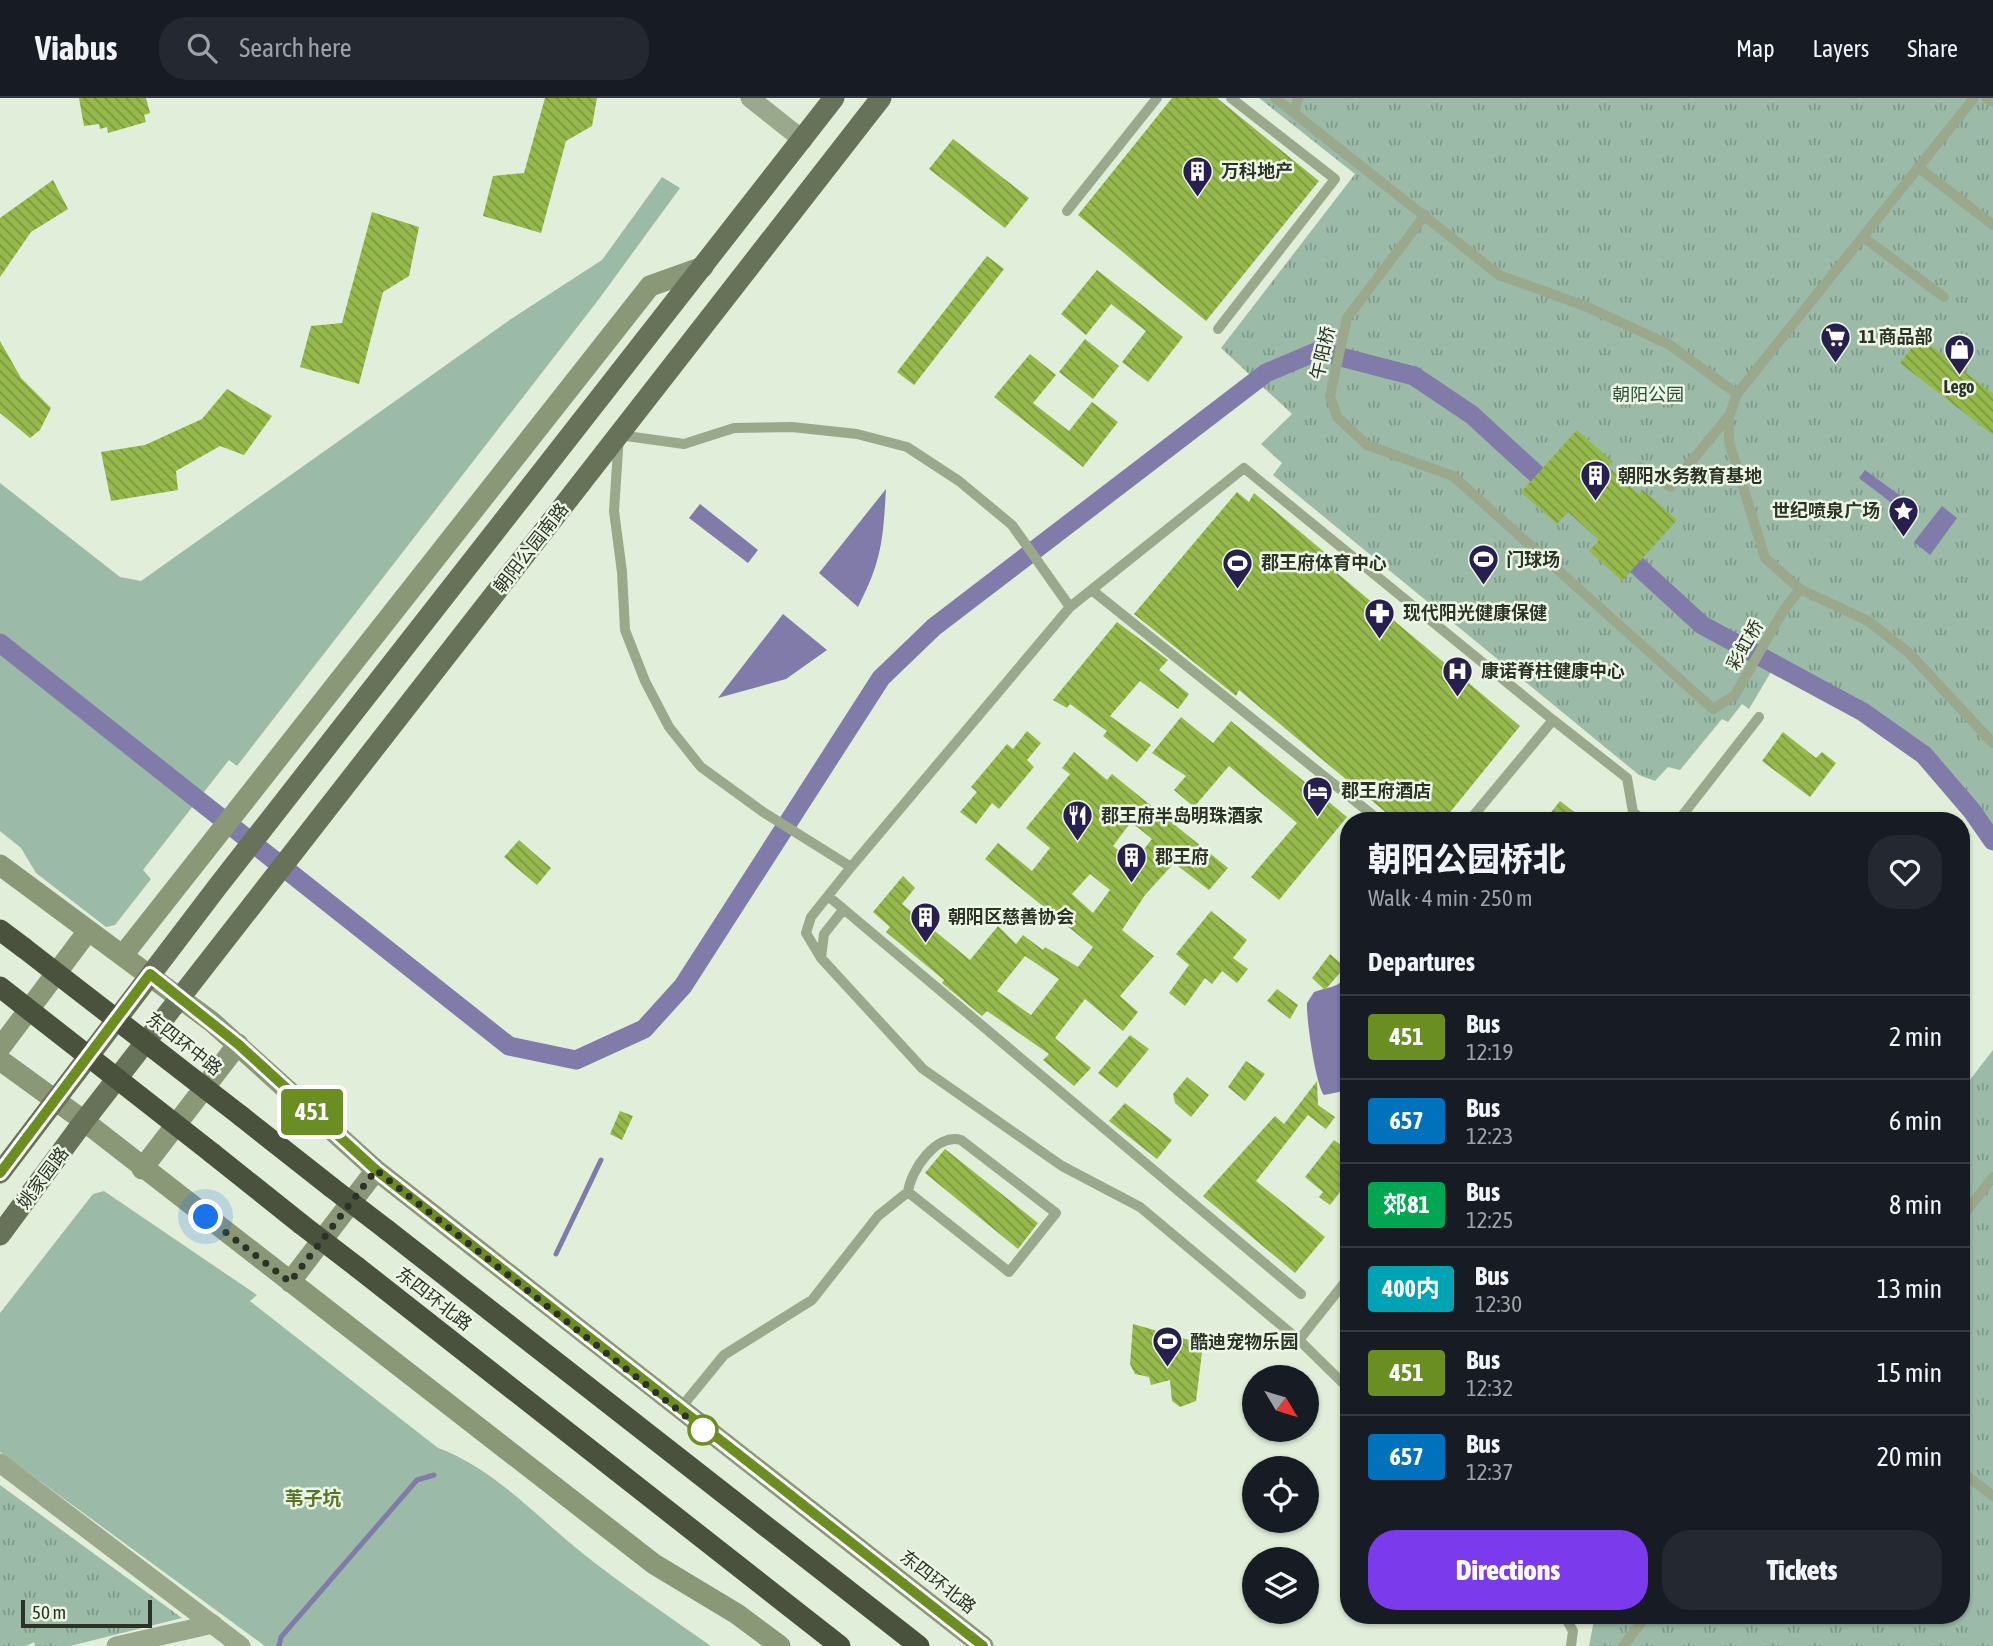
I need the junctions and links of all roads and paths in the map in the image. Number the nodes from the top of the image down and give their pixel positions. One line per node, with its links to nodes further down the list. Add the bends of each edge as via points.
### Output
1 (750, 98): 12 (street)
2 (834, 98): 12 (main road)
3 (881, 98): 23 (main road, 朝阳公园南路)
4 (1231, 98): 20 (lane, via 1335,179)
5 (1275, 98): 11 (lane)
6 (1298, 98): 11 (lane)
7 (1974, 98): 13 (lane)
8 (1986, 98): 10 (lane)
9 (1154, 99): 14 (lane)
10 (1993, 103)
11 (1294, 113): 15 (lane)
12 (803, 140): 18 (main road)
13 (1918, 167): 16 (lane); 17 (lane)
14 (1067, 211)
15 (1425, 215): 21 (lane, via 1499,275 1585,306 1670,345); 28 (lane, 午阳桥, via 1347,318 1330,396 1337,417 1367,445 1453,476 1713,709)
16 (1993, 225)
17 (1863, 237): 19 (lane); 21 (lane)
18 (703, 267): 42 (street, via 650,286); 44 (main road)
19 (1944, 298)
20 (1218, 329)
21 (1737, 394): 22 (lane)
22 (1729, 417): 24 (lane, via 1670,487 1641,467); 25 (lane, via 1728,442 1765,558)
23 (619, 435): 27 (lane, via 684,444 734,428 792,427 857,434 906,447 959,481 1012,525); 37 (lane, via 614,511 625,630 669,727 701,767); 46 (main road, 朝阳公园南路)
24 (1635, 471)
25 (1800, 589): 28 (lane, 彩虹桥); 31 (lane, via 1868,621 1909,653)
26 (1093, 591): 27 (lane); 30 (lane, via 1244,468); 32 (lane)
27 (1070, 607): 37 (lane)
28 (1735, 695)
29 (1759, 717): 35 (lane)
30 (1553, 720): 33 (lane); 34 (lane, via 1627,778)
31 (1993, 743)
32 (1369, 812)
33 (1476, 812)
34 (1633, 812)
35 (1685, 812)
36 (0, 865): 41 (street)
37 (851, 867): 38 (lane)
38 (828, 896): 39 (lane); 43 (lane, via 811,917 806,933)
39 (843, 910): 43 (lane, via 824,934); 62 (lane)
40 (0, 930): 51 (highway, 东四环中路, bridge)
41 (88, 931): 42 (street); 48 (street)
42 (123, 956): 44 (street, 东四环北路)
43 (821, 958): 63 (lane, via 923,1069 1062,1167 1139,1208)
44 (150, 974): 46 (street, 东四环北路); 50 (main road)
45 (0, 987): 76 (highway, 东四环北路, bridge)
46 (181, 998): 47 (street, 东四环北路); 52 (main road, 姚家园路)
47 (238, 1044): 53 (street); 54 (street, 东四环北路)
48 (0, 1048)
49 (0, 1059): 50 (street)
50 (54, 1099): 52 (street); 55 (main road)
51 (241, 1116): 77 (highway, 东四环北路, bridge)
52 (85, 1121): 53 (street); 59 (main road, 姚家园路)
53 (142, 1169): 60 (street)
54 (376, 1170): 60 (street); 65 (street, 东四环北路)
55 (0, 1173)
56 (1993, 1177): 58 (lane)
57 (908, 1192): 57 (lane, via 1009,1272 1056,1213 961,1140 951,1138 941,1141 910,1178); 65 (lane, via 878,1216 812,1300 724,1354)
58 (1970, 1207)
59 (0, 1235)
60 (290, 1282): 75 (street, via 654,1564)
61 (1340, 1288): 63 (lane)
62 (1301, 1294)
63 (1299, 1340): 64 (lane)
64 (1340, 1380)
65 (678, 1410): 78 (street, 东四环北路)
66 (0, 1463): 69 (street)
67 (1970, 1478): 68 (lane)
68 (1993, 1496)
69 (213, 1624): 72 (street); 73 (street); 74 (street)
70 (1569, 1624): 79 (lane)
71 (1640, 1624): 80 (lane)
72 (116, 1646)
73 (195, 1646)
74 (241, 1646)
75 (780, 1646)
76 (840, 1646)
77 (919, 1646)
78 (983, 1646)
79 (1571, 1646)
80 (1623, 1646)

